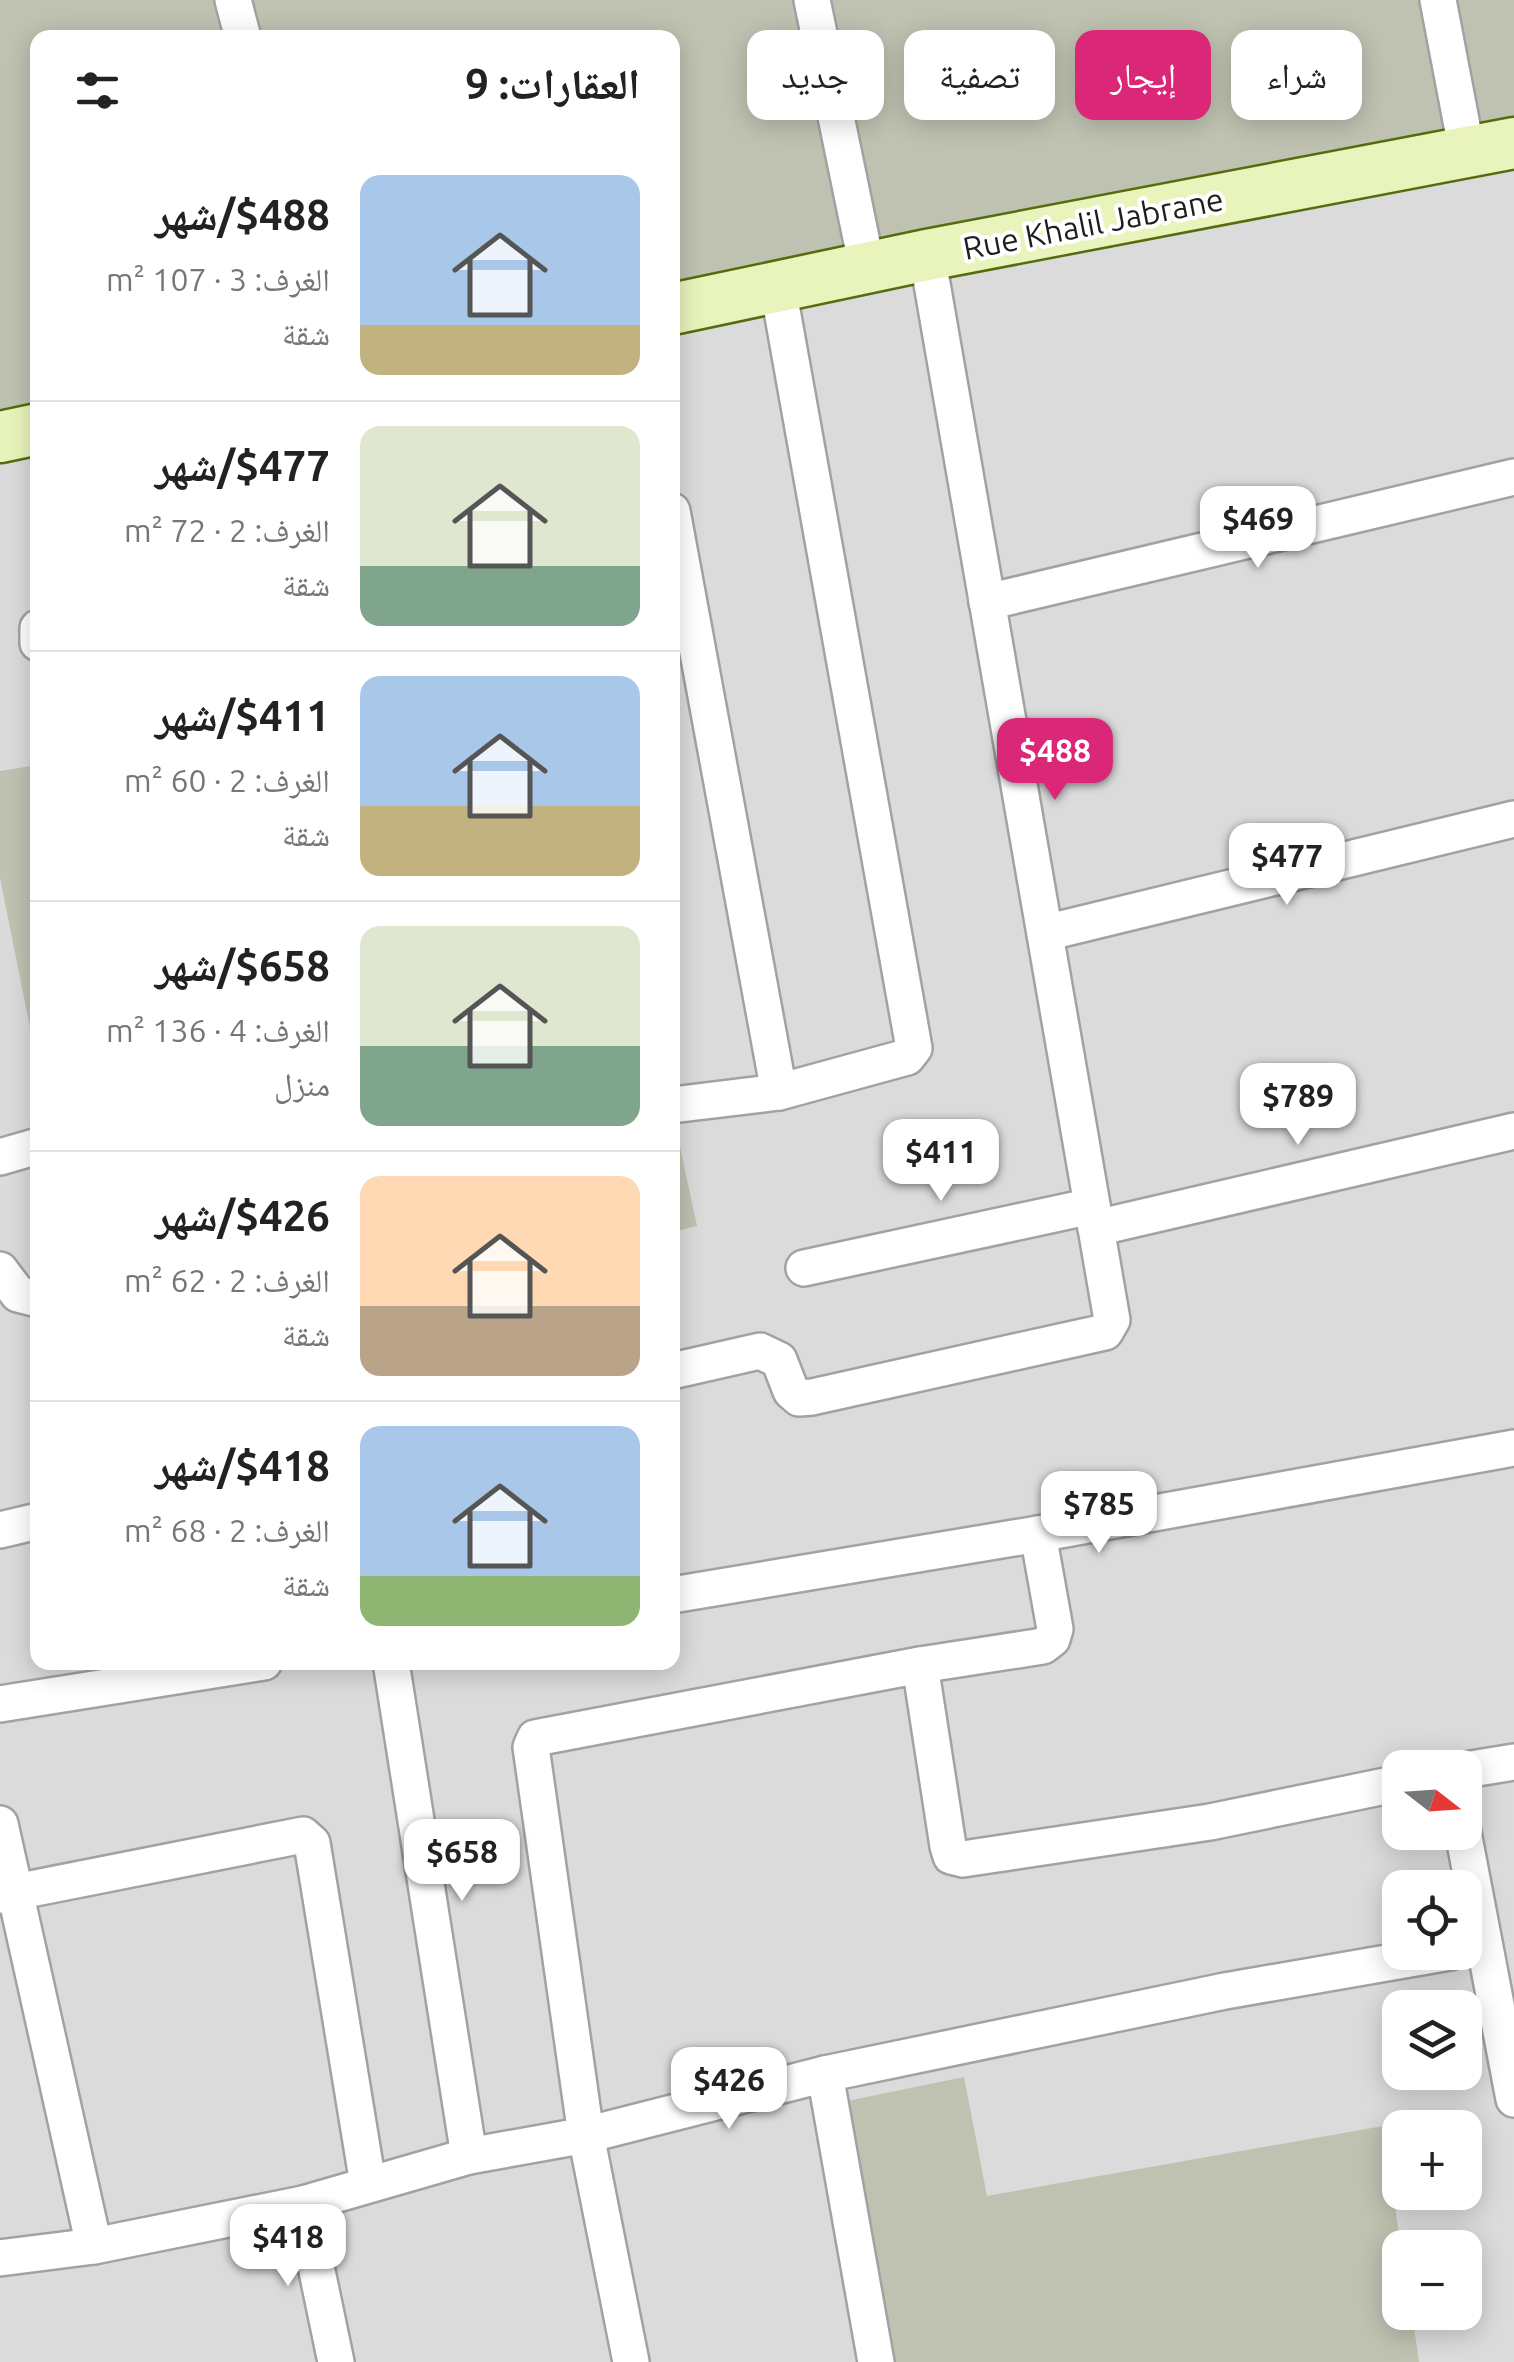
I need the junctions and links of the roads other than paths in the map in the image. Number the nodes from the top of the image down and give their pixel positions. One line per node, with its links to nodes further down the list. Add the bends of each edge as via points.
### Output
1 (233, 0): 4 (street)
2 (812, 0): 7 (street)
3 (1438, 0): 5 (street)
4 (241, 30)
5 (1490, 147): 6 (street, Rue Khalil Jabrane)
6 (927, 255): 7 (street, Rue Khalil Jabrane); 14 (street)
7 (867, 266): 8 (street, Rue Khalil Jabrane)
8 (778, 288): 9 (street, Rue Khalil Jabrane); 17 (street, via 914,1048 907,1057)
9 (680, 306)
10 (30, 431): 11 (street)
11 (0, 437)
12 (1514, 476): 14 (street)
13 (680, 554): 17 (street)
14 (987, 602): 16 (street)
15 (1514, 819): 16 (street)
16 (1045, 933): 22 (street)
17 (779, 1092): 18 (street)
18 (680, 1105)
19 (1514, 1131): 22 (street)
20 (30, 1148): 21 (street)
21 (0, 1157)
22 (1094, 1217): 23 (street); 26 (street, via 1112,1320 1105,1332 812,1397 799,1398 779,1360 760,1350)
23 (804, 1268)
24 (0, 1270): 25 (street, via 18,1294)
25 (30, 1297)
26 (680, 1369)
27 (1514, 1448): 30 (street)
28 (30, 1523): 29 (street)
29 (0, 1530)
30 (1038, 1534): 31 (street); 32 (street, via 1052,1639 1043,1646)
31 (680, 1594)
32 (920, 1665): 38 (street, via 948,1846 951,1856 963,1860 1210,1822); 46 (street, via 534,1738 530,1747)
33 (214, 1670): 35 (street)
34 (392, 1670): 47 (street)
35 (0, 1704)
36 (1514, 1762): 37 (street)
37 (1482, 1767)
38 (1382, 1787)
39 (0, 1824): 41 (street)
40 (1467, 1850): 42 (street)
41 (7, 1893): 48 (street, via 308,1838); 50 (street)
42 (1488, 1946): 45 (street)
43 (1382, 1964): 44 (street)
44 (825, 2074): 46 (street); 54 (street)
45 (1514, 2099)
46 (586, 2135): 47 (street); 53 (street)
47 (469, 2156): 48 (street)
48 (368, 2184): 49 (street)
49 (303, 2204): 50 (street); 52 (street)
50 (94, 2246): 51 (street)
51 (0, 2258)
52 (336, 2362)
53 (631, 2362)
54 (876, 2362)

